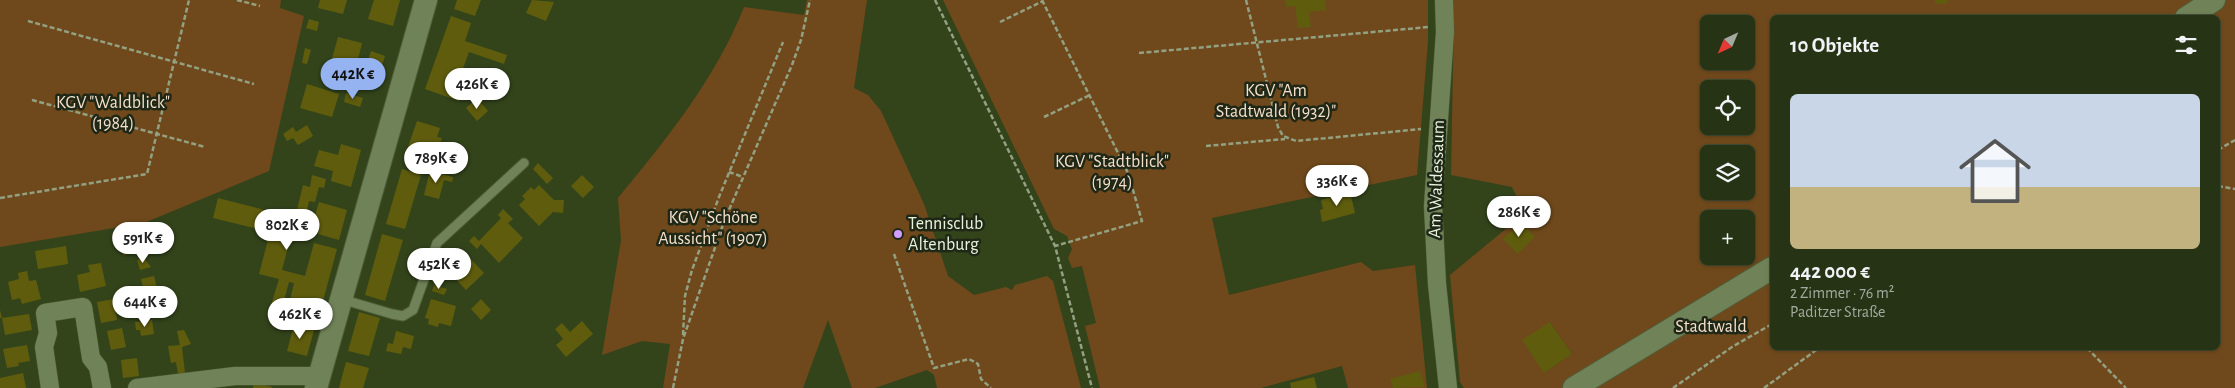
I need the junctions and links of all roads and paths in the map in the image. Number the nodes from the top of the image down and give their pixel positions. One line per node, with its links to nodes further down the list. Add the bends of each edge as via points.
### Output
1 (189, 0): 18 (path)
2 (237, 0): 10 (path)
3 (426, 0): 39 (street)
4 (810, 0): 32 (path, via 792,65)
5 (935, 0): 36 (path)
6 (1246, 0): 16 (path)
7 (1444, 0): 14 (street, Am Waldessaum)
8 (2214, 0): 11 (street)
9 (1043, 1): 13 (path); 20 (path)
10 (260, 6)
11 (2191, 15)
12 (28, 21): 18 (path)
13 (1000, 22)
14 (1445, 32): 16 (path, via 1429,27); 23 (street, Am Waldessaum)
15 (783, 42): 31 (path)
16 (1258, 44): 17 (path); 25 (path, via 1278,127)
17 (1139, 54)
18 (174, 61): 19 (path); 24 (path)
19 (254, 84)
20 (1090, 95): 22 (path); 36 (path, via 1128,173 1142,221)
21 (32, 100): 24 (path)
22 (1044, 117)
23 (1438, 128): 25 (path, via 1296,141); 51 (street, Am Waldessaum, via 1433,206)
24 (157, 135): 28 (path); 35 (path, via 147,174)
25 (1287, 139): 27 (path)
26 (2235, 140): 29 (path)
27 (1206, 146)
28 (205, 147)
29 (2220, 149)
30 (524, 162): 39 (lane, via 437,243 413,310 403,316)
31 (729, 172): 32 (path); 41 (path, via 692,270 685,296)
32 (743, 177): 41 (path)
33 (2220, 186): 34 (path)
34 (2235, 189)
35 (0, 198)
36 (1055, 246): 50 (path)
37 (894, 254): 49 (path, via 934,368 969,359 978,364 981,379)
38 (1770, 269): 52 (street)
39 (340, 299): 44 (street)
40 (1770, 325): 53 (path)
41 (683, 339): 48 (path)
42 (1816, 350): 54 (path)
43 (2089, 350): 55 (path)
44 (317, 382): 47 (street, via 235,376)
45 (50, 388): 46 (street, via 44,347 48,333 45,314 83,307 91,358 98,367)
46 (102, 388)
47 (137, 388)
48 (672, 388)
49 (990, 388)
50 (1092, 388)
51 (1448, 388)
52 (1574, 388)
53 (1673, 388)
54 (1764, 388)
55 (2126, 388)

